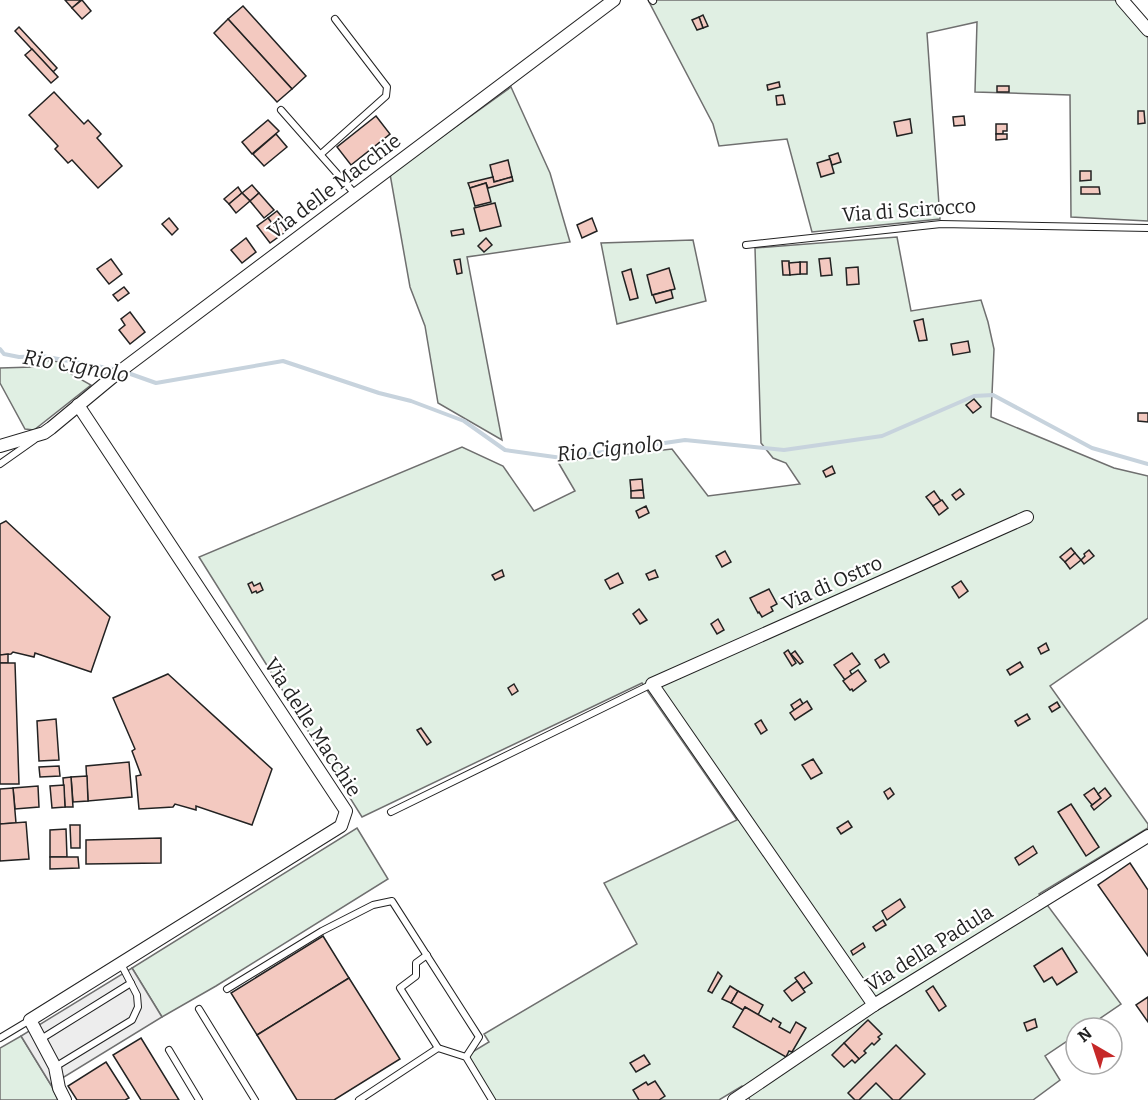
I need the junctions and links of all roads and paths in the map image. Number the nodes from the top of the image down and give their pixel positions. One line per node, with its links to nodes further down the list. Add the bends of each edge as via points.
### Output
1 (614, 0): 7 (street, Via delle Macchie)
2 (1122, 0): 4 (street)
3 (336, 19): 6 (lane, via 387,87 386,96)
4 (1148, 30)
5 (281, 110): 6 (lane)
6 (321, 154): 7 (lane)
7 (356, 195): 10 (street, Via delle Macchie)
8 (1148, 228): 9 (lane, Via di Scirocco, via 941,224)
9 (746, 245)
10 (78, 405): 11 (street, Via delle Macchie); 19 (street, Via delle Macchie, via 346,811 341,826)
11 (44, 433): 12 (street, Via delle Macchie); 13 (lane, Via delle Macchie)
12 (0, 446)
13 (0, 464)
14 (1027, 517): 15 (street, Via di Ostro)
15 (651, 682): 16 (lane); 22 (street)
16 (391, 812)
17 (1148, 836): 22 (street, Via della Padula)
18 (427, 955): 21 (lane, via 392,901 373,905 322,931); 27 (lane, via 416,963 416,976 400,988); 29 (lane, via 479,1037)
19 (121, 963): 20 (lane); 24 (street, Via delle Macchie)
20 (131, 983): 26 (lane); 30 (lane, via 138,1007 132,1020)
21 (227, 988)
22 (874, 1005): 31 (street, Via della Padula)
23 (199, 1009): 34 (lane)
24 (30, 1020): 25 (lane, Via delle Macchie); 26 (street)
25 (0, 1038)
26 (41, 1039): 30 (street)
27 (438, 1048): 29 (lane); 35 (lane)
28 (169, 1050): 33 (lane)
29 (466, 1057): 36 (lane)
30 (55, 1067): 32 (street)
31 (739, 1099)
32 (65, 1100)
33 (199, 1100)
34 (255, 1100)
35 (359, 1100)
36 (492, 1100)

